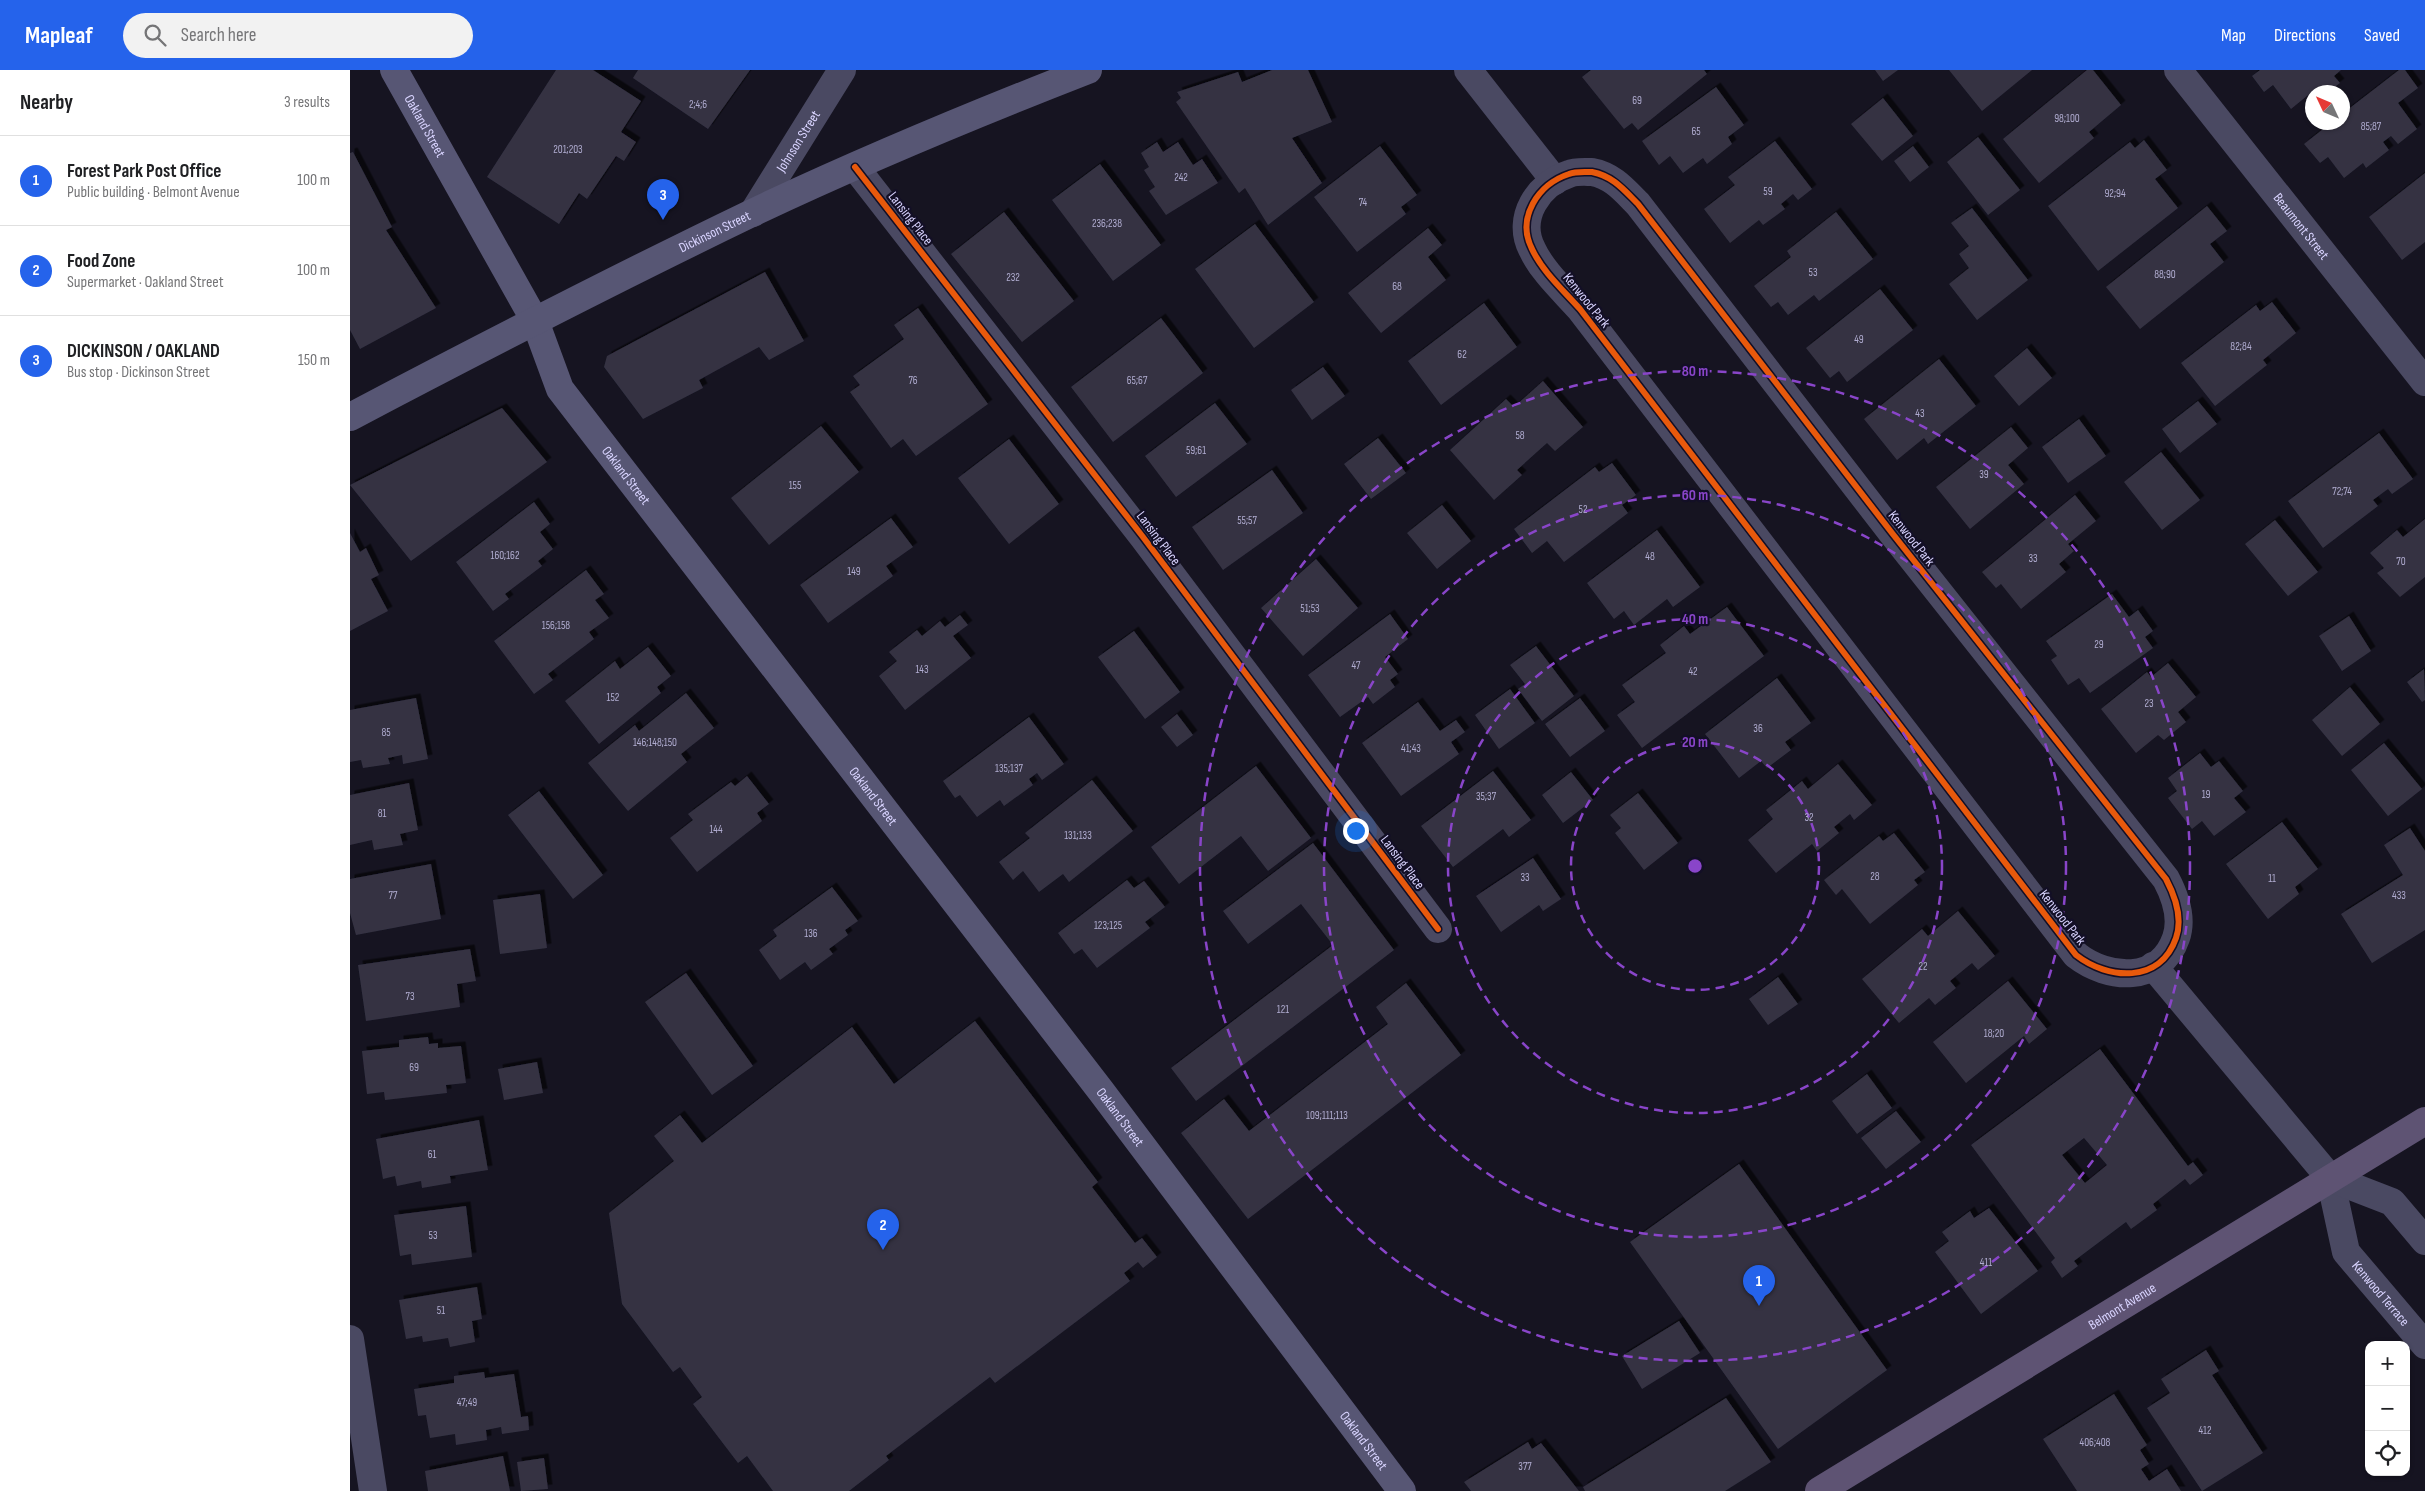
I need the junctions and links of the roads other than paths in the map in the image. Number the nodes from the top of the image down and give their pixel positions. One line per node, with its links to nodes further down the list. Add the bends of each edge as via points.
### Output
1 (394, 70): 9 (main road, Oakland Street)
2 (842, 70): 8 (street, Johnson Street)
3 (1088, 70): 6 (main road, Dickinson Street)
4 (1468, 70): 7 (street)
5 (2178, 70): 10 (street, Beaumont Street)
6 (855, 167): 8 (main road, Dickinson Street); 12 (street, Lansing Place, via 1143,537)
7 (1555, 181): 13 (street, Kenwood Park, via 1571,173 1602,174 1616,182 1638,204 2166,879 2178,909 2177,938); 13 (street, Kenwood Park, via 1539,194 1528,212 1533,252 2076,955 2088,965 2108,972 2129,974)
8 (753, 212): 9 (main road, Dickinson Street)
9 (535, 321): 11 (main road, Dickinson Street); 20 (main road, Oakland Street, via 560,389 1101,1091)
10 (2425, 382)
11 (350, 417)
12 (1438, 929)
13 (2153, 966): 15 (street)
14 (2425, 1121): 15 (main road, Belmont Avenue)
15 (2330, 1178): 16 (street, via 2392,1202); 18 (street, Kenwood Terrace, via 2346,1252); 21 (main road, Belmont Avenue)
16 (2425, 1241)
17 (350, 1339): 19 (street)
18 (2425, 1345)
19 (373, 1491)
20 (1402, 1491)
21 (1819, 1491)

